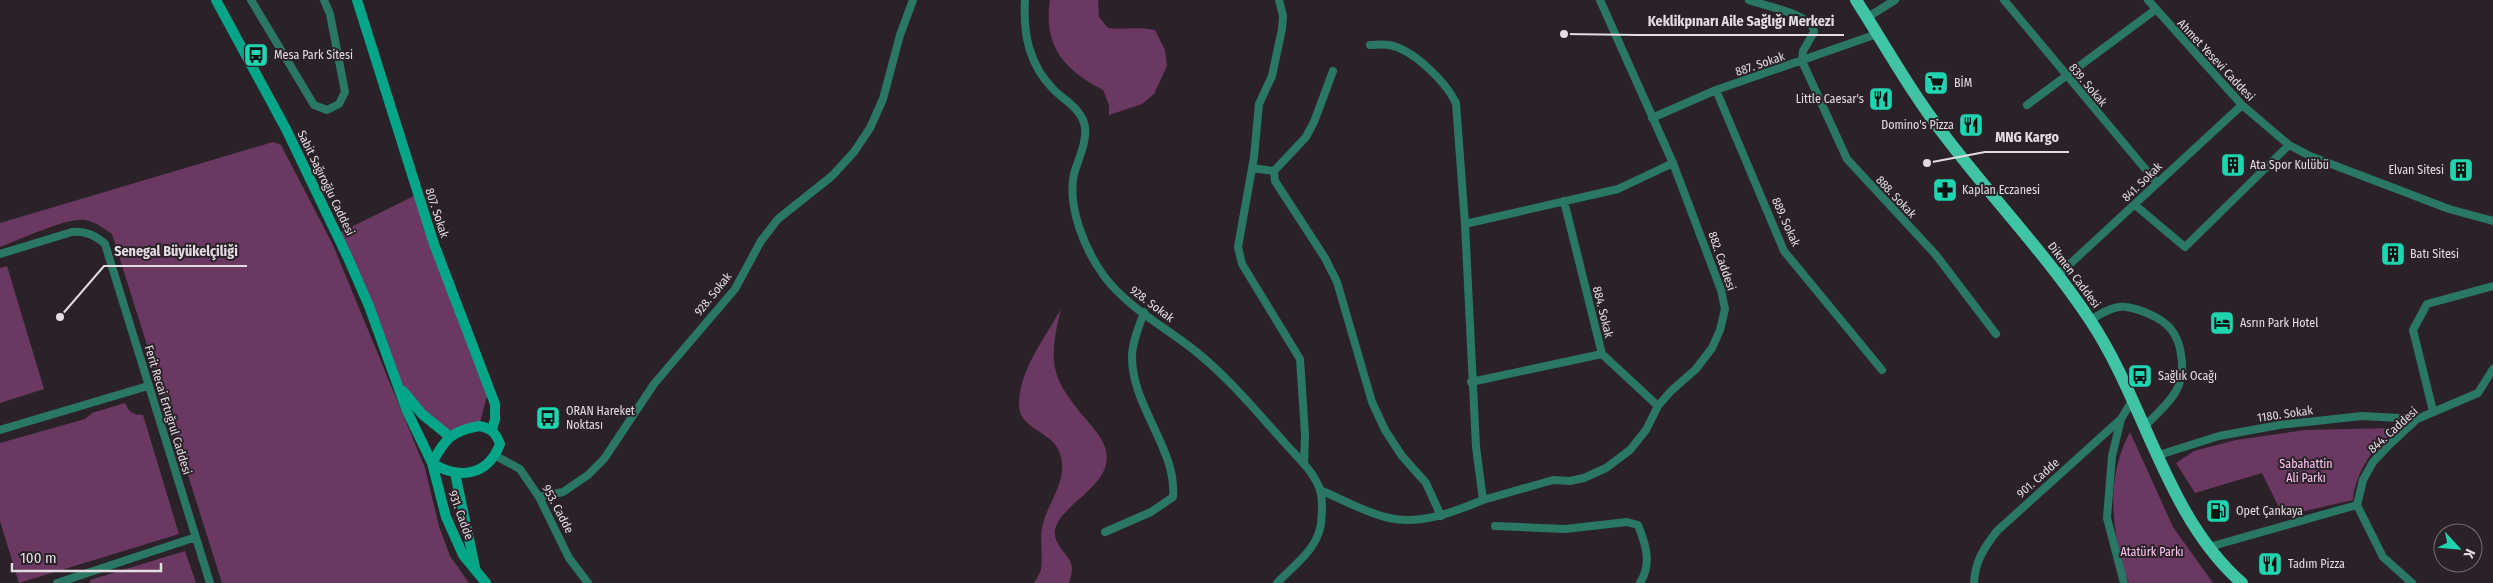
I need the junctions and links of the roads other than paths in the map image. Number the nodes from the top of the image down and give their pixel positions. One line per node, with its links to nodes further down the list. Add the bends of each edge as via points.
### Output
1 (216, 0): 44 (main road, Sabit Sağıroğlu Caddesi, via 308,174 369,306)
2 (251, 0): 3 (street, via 314,105 326,110 339,104 345,92 330,14)
3 (324, 0)
4 (357, 0): 53 (main road, 807. Sokak, via 434,244 495,404)
5 (913, 0): 61 (street, 928. Sokak, via 883,99 870,128 854,152 832,176 778,219 761,241 735,289 654,384 604,459 563,492)
6 (1025, 0): 37 (street, 928. Sokak, via 1026,40 1032,59 1054,90 1080,115 1085,128 1072,182 1072,200 1089,252 1122,297)
7 (1279, 0): 27 (street, via 1282,29 1272,76 1259,104)
8 (1600, 0): 24 (street, 882. Caddesi)
9 (1749, 0): 18 (street, via 1809,21 1814,32 1803,51)
10 (1856, 0): 15 (main road, Dikmen Caddesi)
11 (1895, 0): 15 (street)
12 (2004, 0): 20 (street, 839. Sokak)
13 (2148, 0): 14 (street, Ahmet Yesevi Caddesi)
14 (2155, 10): 20 (street); 23 (street, Ahmet Yesevi Caddesi)
15 (1868, 17): 16 (main road, Dikmen Caddesi)
16 (1877, 34): 18 (street, 887. Sokak); 35 (main road, Dikmen Caddesi, via 1943,135)
17 (1370, 45): 33 (street, via 1399,48 1449,89 1456,103)
18 (1802, 61): 21 (street, 887. Sokak); 39 (street, 888. Sokak, via 1847,159 1936,255)
19 (1333, 71): 28 (street, via 1306,137)
20 (2064, 75): 22 (street); 29 (street, 839. Sokak)
21 (1716, 90): 24 (street, 887. Sokak); 41 (street, 889. Sokak, via 1784,251)
22 (2027, 105)
23 (2242, 105): 25 (street, Ahmet Yesevi Caddesi); 29 (street, 841. Sokak)
24 (1652, 118): 26 (street, 882. Caddesi)
25 (2289, 144): 31 (street, via 2185,248); 32 (street, Ahmet Yesevi Caddesi, via 2310,156 2450,210)
26 (1673, 163): 30 (street, via 1618,189); 47 (street, 882. Caddesi, via 1721,290 1725,309 1712,348)
27 (1252, 168): 28 (street); 58 (street, via 1238,247 1242,264 1300,359)
28 (1274, 171): 64 (street, via 1281,192 1337,282 1372,402 1385,430 1402,456 1426,482)
29 (2156, 183): 31 (street, 841. Sokak)
30 (1564, 201): 33 (street); 40 (street, 884. Sokak)
31 (2135, 204): 35 (street, 841. Sokak)
32 (2493, 221)
33 (1465, 224): 43 (street)
34 (0, 254): 45 (street, Ferit Recai Ertuğrul Caddesi, via 72,232 83,231 105,244)
35 (2058, 275): 38 (main road, Dikmen Caddesi)
36 (2493, 286): 48 (street, via 2426,304 2413,330)
37 (1144, 312): 58 (street, 928. Sokak, via 1234,386); 66 (street, via 1132,357 1135,381 1140,401 1170,472 1173,498)
38 (2091, 320): 46 (main road, Dikmen Caddesi); 51 (street, via 2105,311 2125,306 2155,317 2171,329 2181,351 2182,370 2177,390)
39 (1996, 334)
40 (1602, 354): 43 (street); 47 (street, 884. Sokak)
41 (1882, 370)
42 (2492, 375): 48 (street, 844. Caddesi, via 2478,392)
43 (1471, 382): 62 (street)
44 (397, 384): 54 (main road, Sabit Sağıroğlu Caddesi, via 422,414); 57 (main road, Sabit Sağıroğlu Caddesi)
45 (148, 386): 52 (street); 67 (street, Ferit Recai Ertuğrul Caddesi)
46 (2133, 399): 49 (street, 901. Cadde); 51 (main road, Dikmen Caddesi)
47 (1658, 406): 62 (street, 882. Caddesi, via 1646,430 1630,450 1606,468 1584,478 1553,480)
48 (2433, 410): 50 (street, 844. Caddesi)
49 (2121, 419): 77 (street, 901. Cadde, via 1997,531 1974,567); 78 (street, via 2112,456 2106,518)
50 (2417, 420): 56 (street, 1180. Sokak, via 2362,416 2279,425 2219,436); 63 (street, 844. Caddesi, via 2373,462 2363,480)
51 (2146, 425): 56 (main road, Dikmen Caddesi)
52 (0, 430)
53 (492, 430): 54 (main road, via 479,426); 55 (main road, via 500,444)
54 (449, 436): 57 (main road)
55 (496, 456): 59 (main road, via 476,471); 61 (street, 953. Cadde, via 520,469)
56 (2159, 456): 68 (main road, Dikmen Caddesi)
57 (432, 463): 59 (main road); 69 (main road, 931. Cadde, via 446,517 463,555)
58 (1304, 464): 60 (street, 928. Sokak)
59 (455, 473): 69 (main road, 931. Cadde)
60 (1320, 490): 64 (street, 882. Caddesi, via 1391,518); 75 (street, 928. Sokak, via 1321,524 1317,535 1301,561)
61 (539, 497): 74 (street, 953. Cadde, via 569,558)
62 (1483, 500): 64 (street, 882. Caddesi)
63 (2357, 505): 68 (street); 80 (street, via 2383,557)
64 (1442, 516)
65 (1495, 526): 76 (street, via 1565,529 1627,522 1638,525 1647,553 1647,567)
66 (1105, 532)
67 (196, 537): 70 (street); 72 (street, Ferit Recai Ertuğrul Caddesi)
68 (2209, 547): 79 (main road, Dikmen Caddesi)
69 (476, 571): 73 (main road, 931. Cadde)
70 (82, 579): 71 (street)
71 (57, 583)
72 (210, 583)
73 (486, 583)
74 (588, 583)
75 (1277, 583)
76 (1640, 583)
77 (1974, 583)
78 (2124, 583)
79 (2242, 583)
80 (2412, 583)

